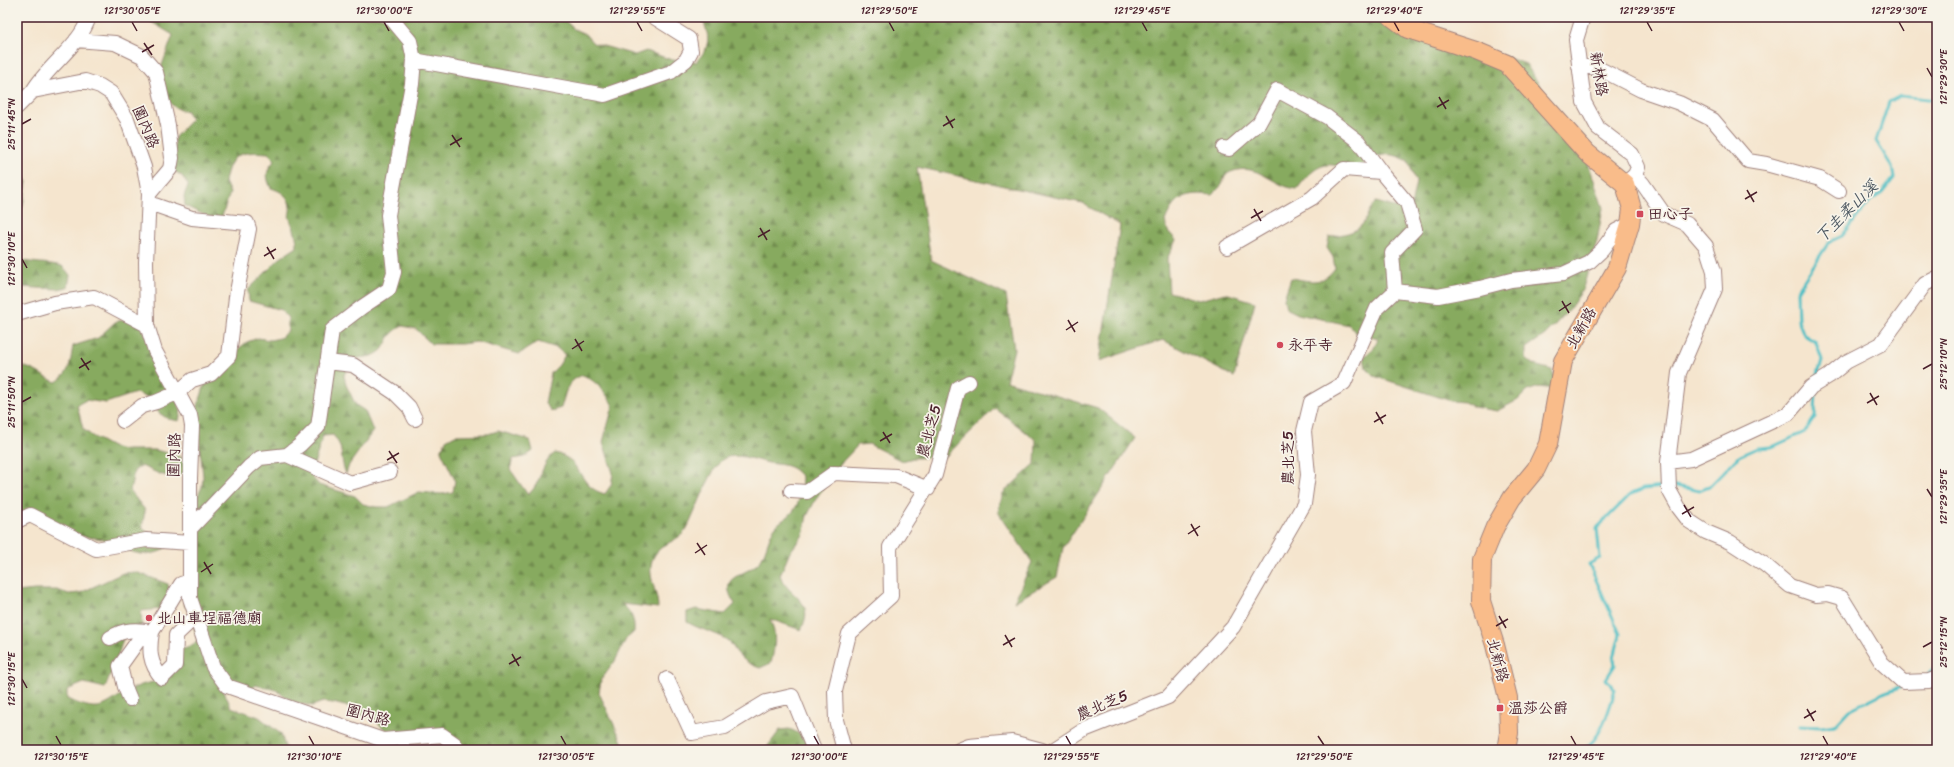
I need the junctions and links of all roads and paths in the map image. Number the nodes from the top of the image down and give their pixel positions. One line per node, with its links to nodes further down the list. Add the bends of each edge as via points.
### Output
1 (89, 17): 6 (street, via 85,29)
2 (390, 17): 7 (street, via 410,40)
3 (654, 17): 7 (street, via 689,39 691,51 686,60 671,72 605,95)
4 (1392, 17): 13 (main road, via 1408,29 1507,64 1588,153)
5 (1583, 17): 8 (street, 新林路, via 1576,40)
6 (76, 40): 9 (street, via 39,81); 15 (street, via 115,43 142,56 156,72 168,125 172,158 170,169)
7 (414, 60): 22 (street, via 388,215 394,272 389,289 332,330)
8 (1579, 66): 13 (street, 新林路, via 1584,102 1598,128 1632,154 1638,168); 14 (street, via 1598,68 1641,90 1713,120 1748,161 1820,179)
9 (34, 91): 10 (street); 15 (street, 圍內路, via 85,81 112,93 127,119 144,167)
10 (17, 107)
11 (1224, 148): 12 (street, via 1229,149 1259,123 1276,90 1327,117 1358,141)
12 (1381, 172): 17 (street, via 1344,168 1312,198); 19 (street, via 1407,203 1415,229 1392,254)
13 (1630, 179): 16 (main road, 北新路); 28 (street, via 1643,184 1664,214 1687,224 1706,246 1714,271 1714,289 1679,373)
14 (1839, 191)
15 (149, 199): 21 (street, 圍內路); 24 (street, via 192,218 247,222 249,229 236,296 229,356 211,374 192,380)
16 (1630, 224): 19 (street, via 1616,231 1589,262 1563,274 1511,280 1438,296); 47 (main road, 北新路, via 1617,268 1562,361 1548,444 1536,469 1512,498 1495,527 1482,559 1481,601 1508,698 1509,733)
17 (1227, 247)
18 (1937, 278): 28 (street, via 1925,284 1881,344 1846,362 1811,387 1788,414 1691,459)
19 (1395, 291): 46 (street, 農北芝5, via 1377,308 1344,383 1311,402 1304,431 1308,475 1304,504 1233,627 1168,697 1084,730)
20 (17, 314): 21 (street, via 55,303 94,297)
21 (147, 325): 24 (street, 圍內路, via 155,351)
22 (327, 362): 25 (street, via 353,365 395,393 409,407); 27 (street, via 318,427)
23 (969, 382): 30 (street, 農北芝5, via 958,388 935,475)
24 (177, 393): 26 (street, via 142,406); 33 (street, 圍內路, via 190,415 192,426)
25 (415, 419)
26 (123, 421)
27 (287, 455): 29 (street, via 350,483); 33 (street, via 260,458 249,467)
28 (1668, 462): 38 (street, via 1669,484 1679,508 1690,521 1764,564 1790,586 1816,595 1828,594 1842,598 1882,663 1903,682 1929,681)
29 (390, 472)
30 (928, 488): 31 (street, via 896,476 834,473 806,492); 43 (street, 農北芝5, via 890,547 891,596 849,634 835,691 836,720)
31 (792, 491)
32 (17, 521): 33 (street, via 30,515 96,549 146,540)
33 (190, 536): 34 (street, 圍內路)
34 (190, 581): 35 (street, 圍內路, via 190,598); 36 (street, via 181,584)
35 (196, 617): 36 (street, via 176,635 175,665 162,678 154,669 149,650); 41 (street, 圍內路, via 213,668 227,686 383,740 442,735 455,744)
36 (152, 632): 37 (street, via 136,629); 40 (street, via 140,638 120,666)
37 (110, 638)
38 (1937, 678)
39 (667, 680): 42 (street, via 692,733 725,727 766,702 792,696)
40 (130, 699)
41 (458, 750)
42 (814, 750)
43 (844, 750)
44 (959, 750): 45 (street, via 969,746 1012,742)
45 (1042, 750)
46 (1053, 750)
47 (1506, 750)

